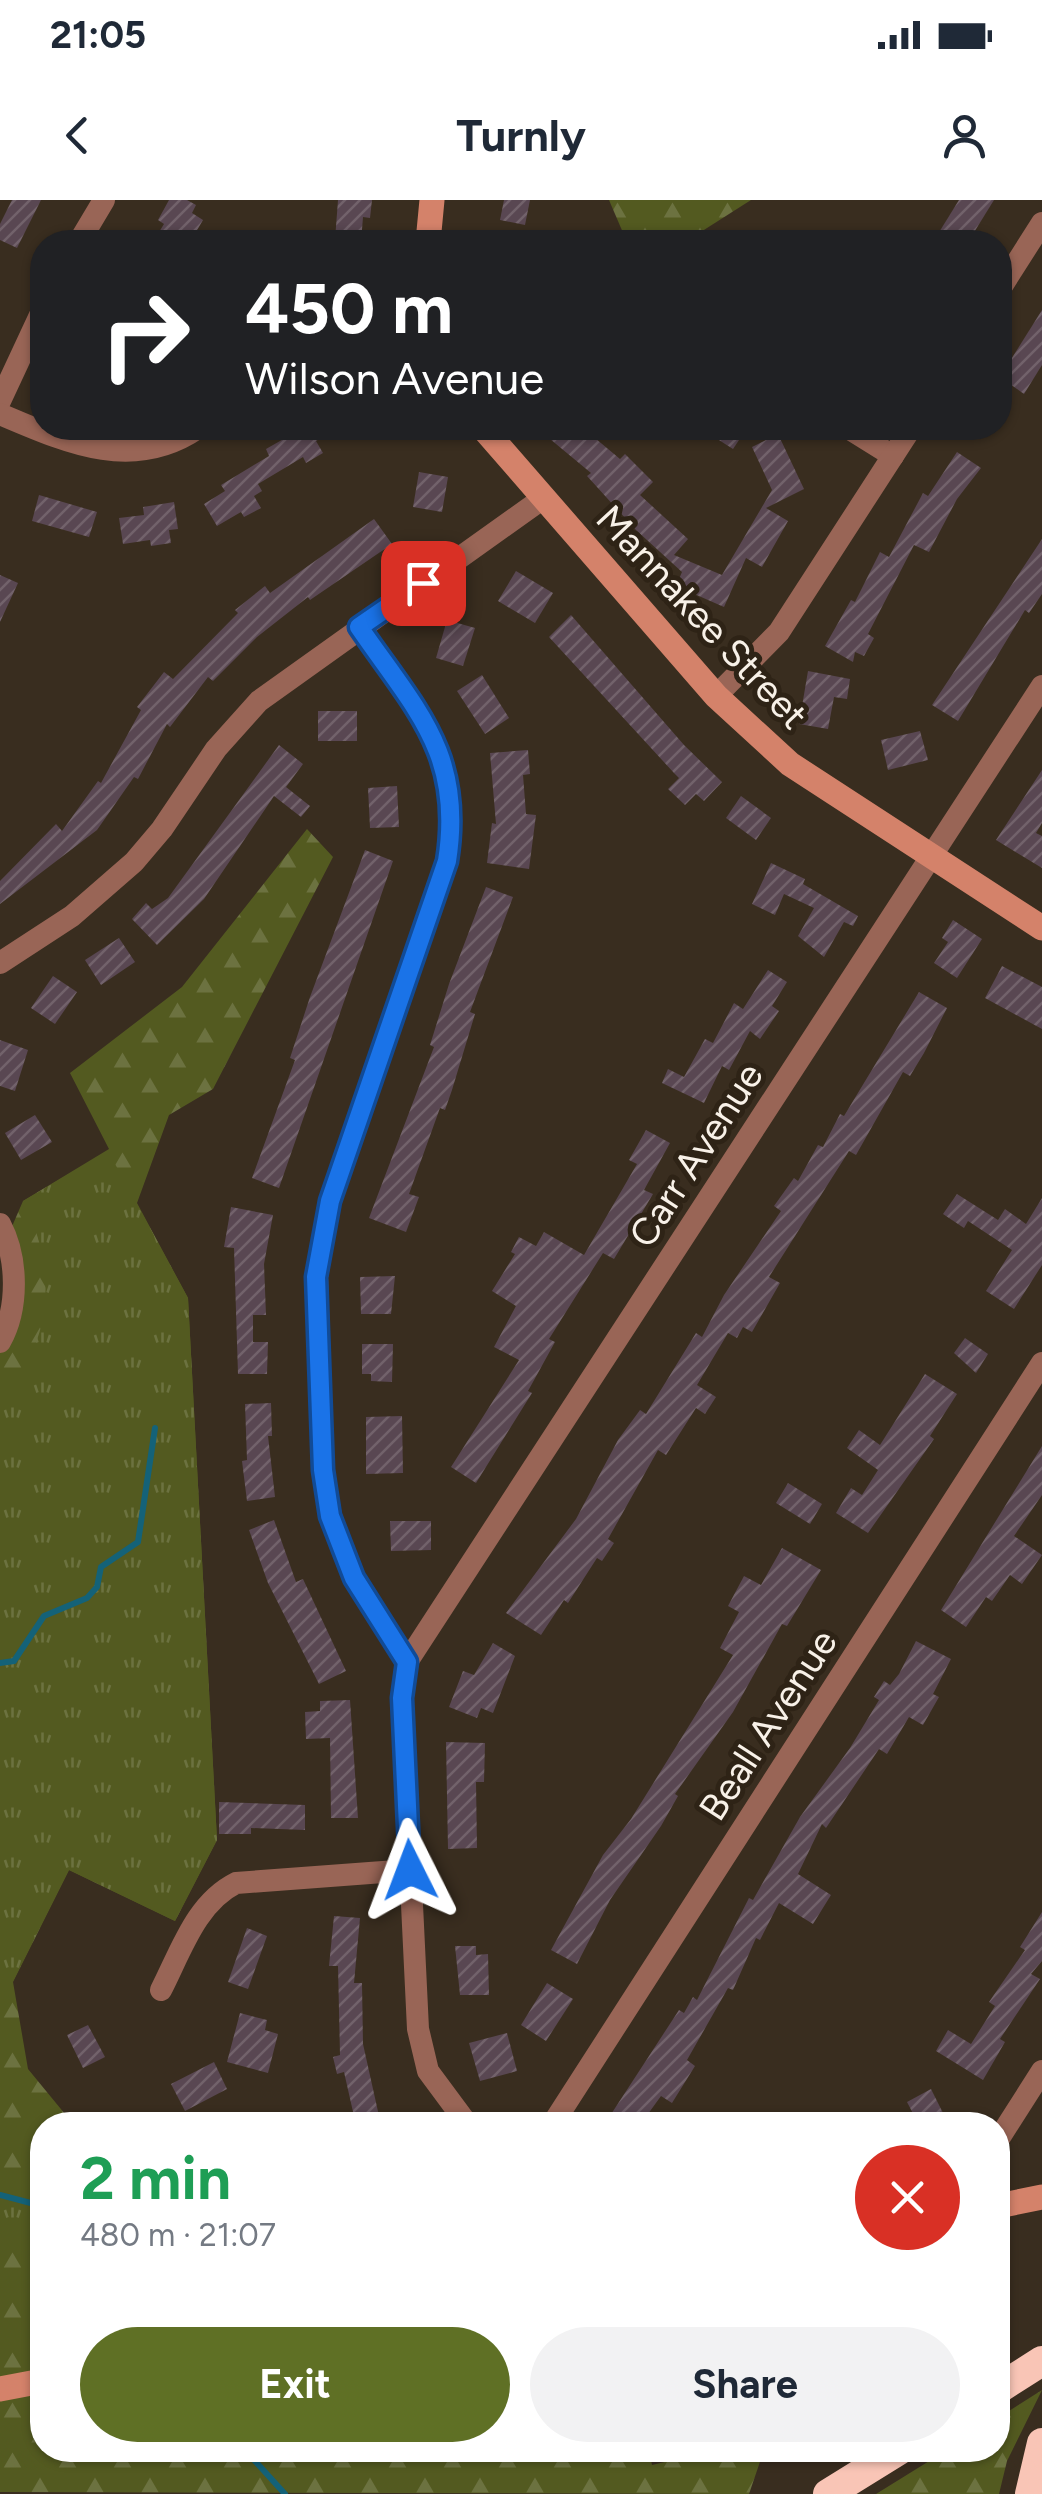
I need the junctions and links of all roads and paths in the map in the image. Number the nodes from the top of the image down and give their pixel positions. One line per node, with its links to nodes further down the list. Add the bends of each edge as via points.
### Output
1 (104, 200): 4 (street)
2 (432, 200): 5 (street)
3 (1042, 223): 6 (street)
4 (85, 230)
5 (429, 230)
6 (1012, 269)
7 (30, 337): 8 (street)
8 (0, 402)
9 (0, 414): 10 (street)
10 (30, 426)
11 (64, 440): 12 (street, via 123,452)
12 (173, 440)
13 (493, 440): 17 (street, Mannakee Street)
14 (867, 440): 16 (street)
15 (903, 440): 16 (street)
16 (893, 456): 20 (street, via 779,632)
17 (542, 500): 18 (street); 20 (street, Mannakee Street)
18 (359, 627): 23 (street, via 259,702 134,862 72,916); 27 (street, via 439,745 454,822 447,861 330,1201 316,1277 330,1516 354,1578)
19 (1042, 686): 21 (street, Carr Avenue)
20 (716, 696): 21 (street, Mannakee Street, via 790,764)
21 (932, 857): 22 (street, Mannakee Street); 27 (street, Carr Avenue)
22 (1042, 928)
23 (0, 963)
24 (0, 1224): 25 (street, via 15,1289)
25 (0, 1342)
26 (1042, 1363): 32 (street, Beall Avenue)
27 (407, 1662): 28 (street, via 402,1698)
28 (410, 1870): 29 (street, via 236,1883 204,1907); 31 (street, via 418,2029 428,2070)
29 (161, 1990)
30 (1042, 2071): 33 (street)
31 (459, 2112)
32 (560, 2112)
33 (1010, 2121)
34 (1042, 2198): 35 (street)
35 (1010, 2204)
36 (1042, 2361): 37 (highway)
37 (1010, 2381)
38 (30, 2383): 39 (street)
39 (0, 2388)
40 (1042, 2443): 43 (highway)
41 (880, 2462): 42 (highway)
42 (828, 2494)
43 (1030, 2494)

